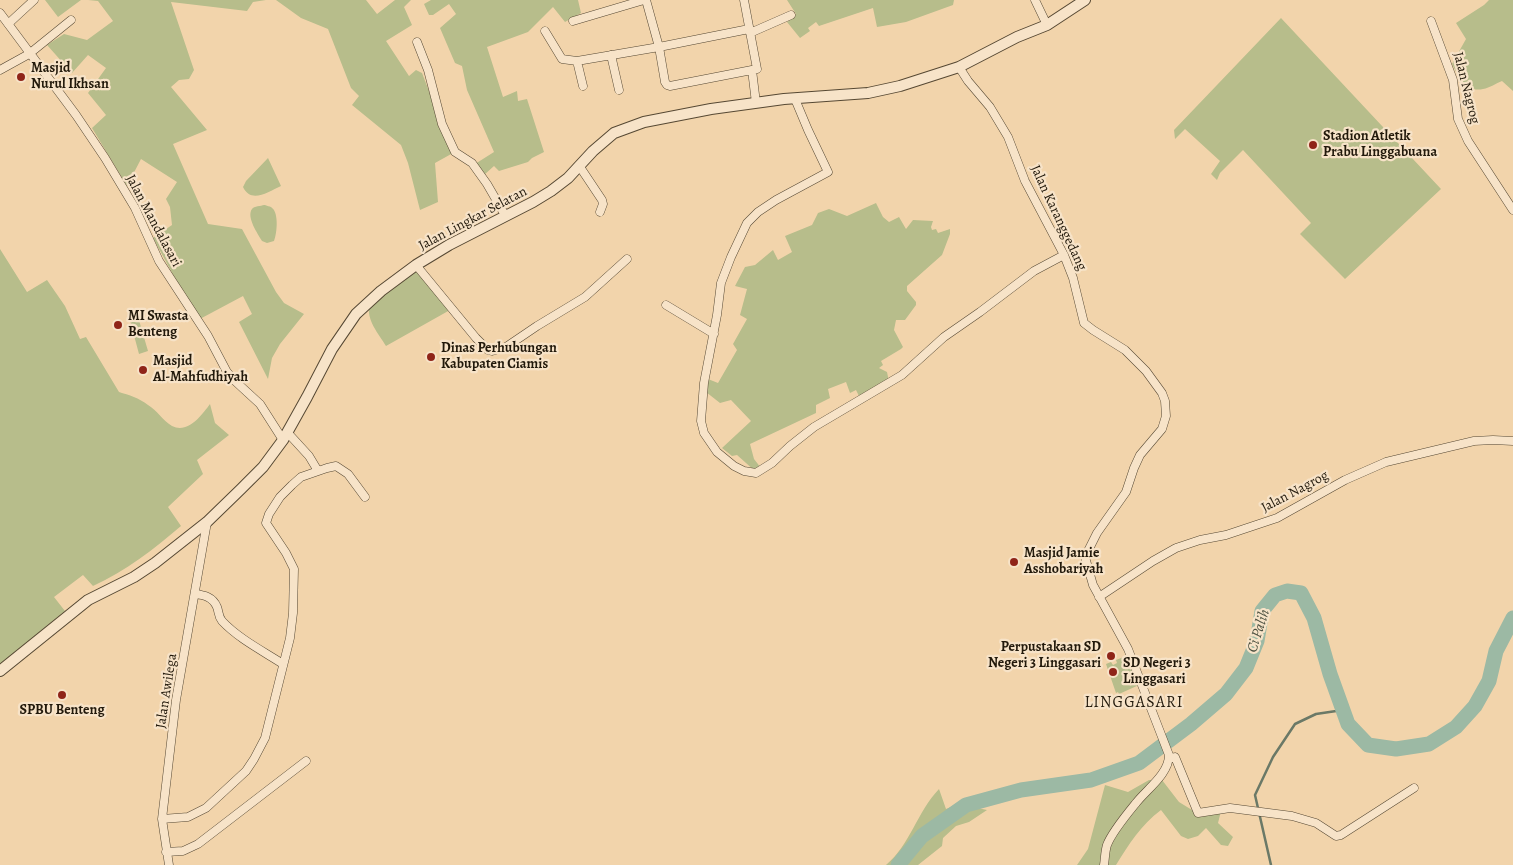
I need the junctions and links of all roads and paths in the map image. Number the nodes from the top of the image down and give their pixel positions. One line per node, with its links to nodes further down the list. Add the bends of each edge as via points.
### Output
1 (34, 0): 11 (street)
2 (645, 0): 9 (street); 16 (street)
3 (744, 0): 14 (street)
4 (1034, 0): 12 (street)
5 (1085, 0): 12 (street, Jalan Lingkar Selatan)
6 (0, 13): 11 (street, Jalan Mandalasari)
7 (791, 15): 14 (street)
8 (71, 20): 17 (street)
9 (573, 21)
10 (1431, 21): 28 (street, Jalan Nagrog, via 1454,80 1458,119 1464,134)
11 (8, 24): 17 (street, Jalan Mandalasari)
12 (1047, 25): 20 (street, Jalan Lingkar Selatan)
13 (545, 31): 19 (street, via 562,60)
14 (750, 31): 16 (street); 22 (street, via 757,69)
15 (417, 42): 30 (street, via 442,124 455,152 472,163)
16 (659, 47): 18 (street); 22 (street, via 665,82 670,86)
17 (29, 54): 21 (street); 36 (street, Jalan Mandalasari, via 105,158 135,208 159,261 208,336 227,372 260,404)
18 (611, 55): 19 (street); 24 (street)
19 (577, 61): 23 (street)
20 (959, 67): 25 (street, Jalan Lingkar Selatan, via 868,93); 31 (street, Jalan Karanggedang, via 1008,137)
21 (0, 70)
22 (752, 70): 26 (street)
23 (583, 86)
24 (619, 90)
25 (795, 99): 26 (street, Jalan Lingkar Selatan); 35 (street, via 828,172 776,200 747,223 721,283)
26 (756, 103): 27 (street, Jalan Lingkar Selatan, via 711,109 621,129 606,139)
27 (580, 166): 29 (street, via 602,200); 30 (street, Jalan Lingkar Selatan, via 551,191)
28 (1513, 210)
29 (600, 212)
30 (505, 216): 33 (street, Jalan Lingkar Selatan, via 471,232)
31 (1064, 255): 35 (street, via 1034,271 944,337 902,376 814,427 772,464 756,473 739,469 722,457 704,433 701,421 704,382); 42 (street, Jalan Karanggedang, via 1084,323 1125,350 1146,371 1162,393 1167,410 1166,422 1140,454 1126,492 1097,533 1085,557)
32 (627, 259): 33 (street, via 585,297 506,347 492,351 476,338)
33 (416, 266): 36 (street, Jalan Lingkar Selatan, via 356,314 332,349)
34 (666, 305): 35 (street)
35 (714, 334)
36 (285, 436): 38 (street, Jalan Mandalasari, via 309,456); 40 (street, Jalan Lingkar Selatan, via 263,467)
37 (1513, 441): 42 (street, Jalan Nagrog, via 1474,441 1386,462 1277,518 1176,548)
38 (318, 471): 39 (street, via 333,466 339,468 348,474); 43 (street, via 301,477 280,497 266,523 294,569 293,613)
39 (365, 497)
40 (207, 522): 41 (street, Jalan Awilega); 44 (street, Jalan Lingkar Selatan, via 134,577 88,600)
41 (195, 594): 43 (street, via 214,601 222,621); 48 (street, Jalan Awilega, via 176,700)
42 (1099, 597): 45 (street, Jalan Karanggedang, via 1128,649)
43 (283, 664): 48 (street, via 265,738 246,770 196,815)
44 (0, 671)
45 (1169, 757): 47 (street, via 1176,758 1200,814 1221,808 1265,812 1305,819 1338,836); 51 (street, via 1154,784 1136,803 1107,845)
46 (306, 761): 49 (street, via 198,844 183,851)
47 (1414, 788)
48 (162, 819): 49 (street, Jalan Awilega)
49 (166, 852): 50 (street, Jalan Awilega)
50 (169, 865)
51 (1104, 865)

